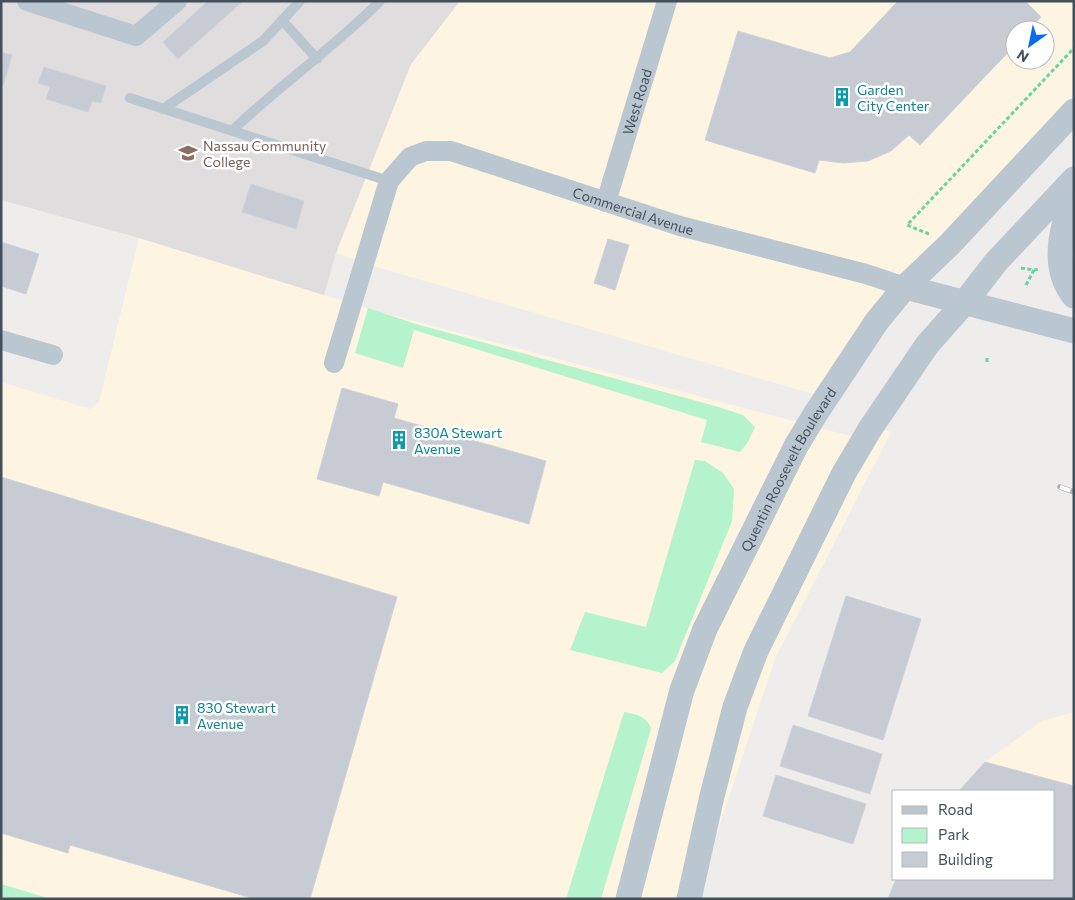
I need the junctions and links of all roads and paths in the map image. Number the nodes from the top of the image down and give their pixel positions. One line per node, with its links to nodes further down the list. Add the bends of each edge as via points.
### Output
1 (27, 1): 2 (street, via 136,36)
2 (178, 1)
3 (300, 1): 6 (lane)
4 (380, 1): 7 (lane)
5 (667, 1): 15 (street, West Road)
6 (282, 20): 7 (lane); 9 (lane, via 263,40)
7 (317, 59): 11 (lane)
8 (130, 98): 9 (lane)
9 (163, 109): 11 (lane)
10 (1074, 111): 18 (street, Quentin Roosevelt Boulevard, via 950,244)
11 (232, 131): 13 (lane)
12 (1074, 179): 20 (street, via 996,262)
13 (389, 181): 15 (street, Commercial Avenue, via 410,157 426,151 451,151); 26 (street, Commercial Avenue)
14 (1074, 196): 19 (street, via 1061,235 1060,258 1064,277)
15 (606, 202): 18 (street, Commercial Avenue, via 680,226)
16 (1034, 270): 17 (path)
17 (1026, 285)
18 (905, 287): 20 (street, Commercial Avenue); 27 (street, Quentin Roosevelt Boulevard, via 877,321 796,446 705,629 682,690)
19 (1074, 296)
20 (965, 302): 21 (street, Commercial Avenue); 28 (street, via 927,346 857,450 756,651 735,707)
21 (1074, 331)
22 (1, 340): 23 (street)
23 (53, 355)
24 (987, 356): 25 (path)
25 (987, 362)
26 (334, 363)
27 (628, 899)
28 (689, 899)

